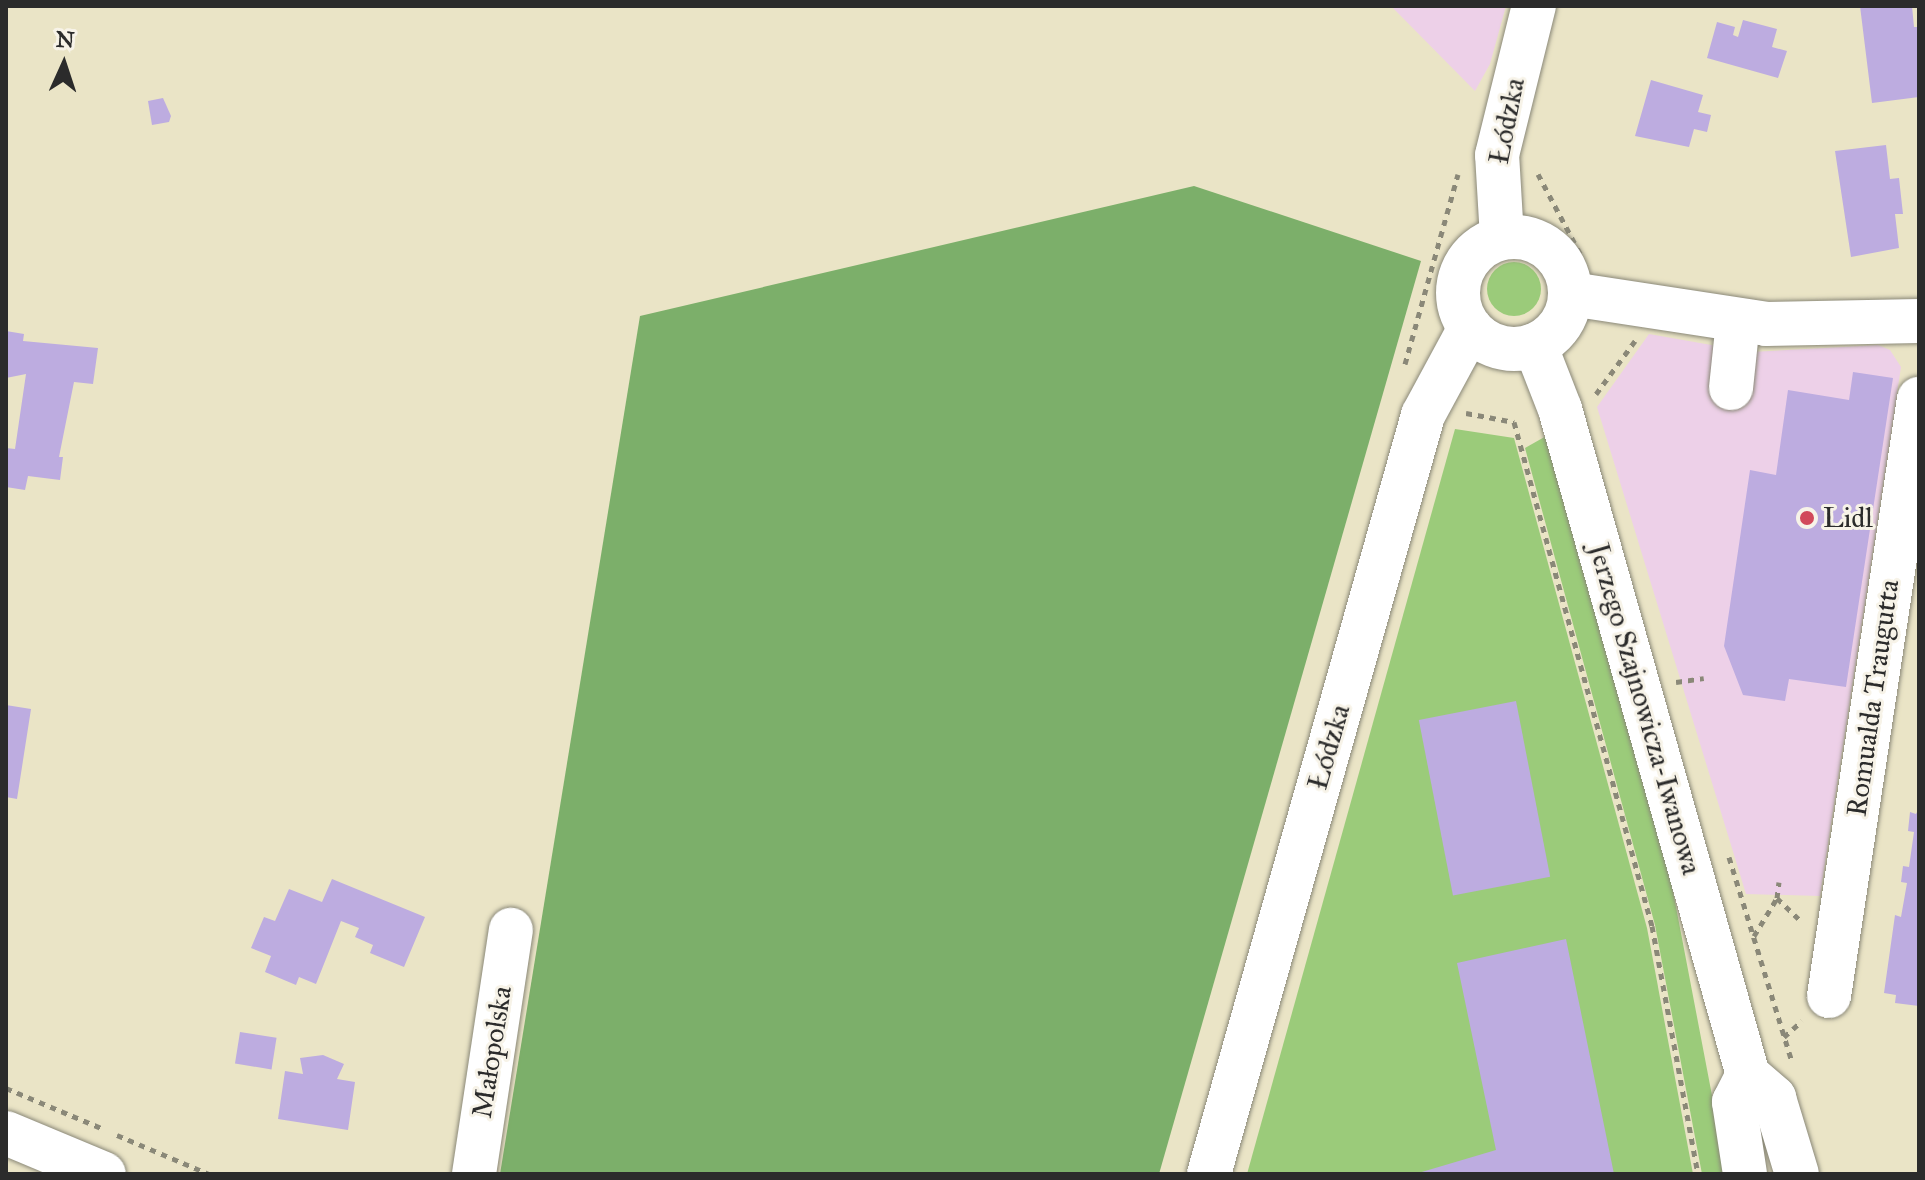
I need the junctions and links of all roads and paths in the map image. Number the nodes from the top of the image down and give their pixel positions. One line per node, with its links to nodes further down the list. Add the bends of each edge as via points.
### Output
1 (1534, 6): 2 (street, Łódzka, via 1497,155)
2 (1502, 238): 3 (street, via 1527,238 1550,249 1566,269); 6 (street, via 1477,251 1461,274 1459,302)
3 (1571, 294): 4 (street, via 1621,298); 7 (street, via 1564,319)
4 (1738, 321): 5 (street); 8 (street)
5 (1919, 321)
6 (1470, 328): 7 (street, via 1505,348); 22 (street, Łódzka, via 1423,415)
7 (1535, 345): 18 (street, Jerzego Szajnowicza-Iwanowa, via 1560,409)
8 (1731, 388)
9 (1919, 399): 16 (street, Romualda Traugutta)
10 (1704, 678): 11 (path)
11 (1676, 682)
12 (1779, 882): 13 (path)
13 (1777, 898): 15 (path); 16 (path, via 1816,935)
14 (511, 930): 21 (street, Małopolska)
15 (1753, 936)
16 (1837, 939): 17 (street, Romualda Traugutta)
17 (1829, 996)
18 (1748, 1075): 23 (street, via 1734,1102); 24 (street, Jerzego Szajnowicza-Iwanowa, via 1774,1098)
19 (6, 1133): 20 (street)
20 (104, 1174)
21 (474, 1174)
22 (1209, 1174)
23 (1745, 1174)
24 (1797, 1174)

